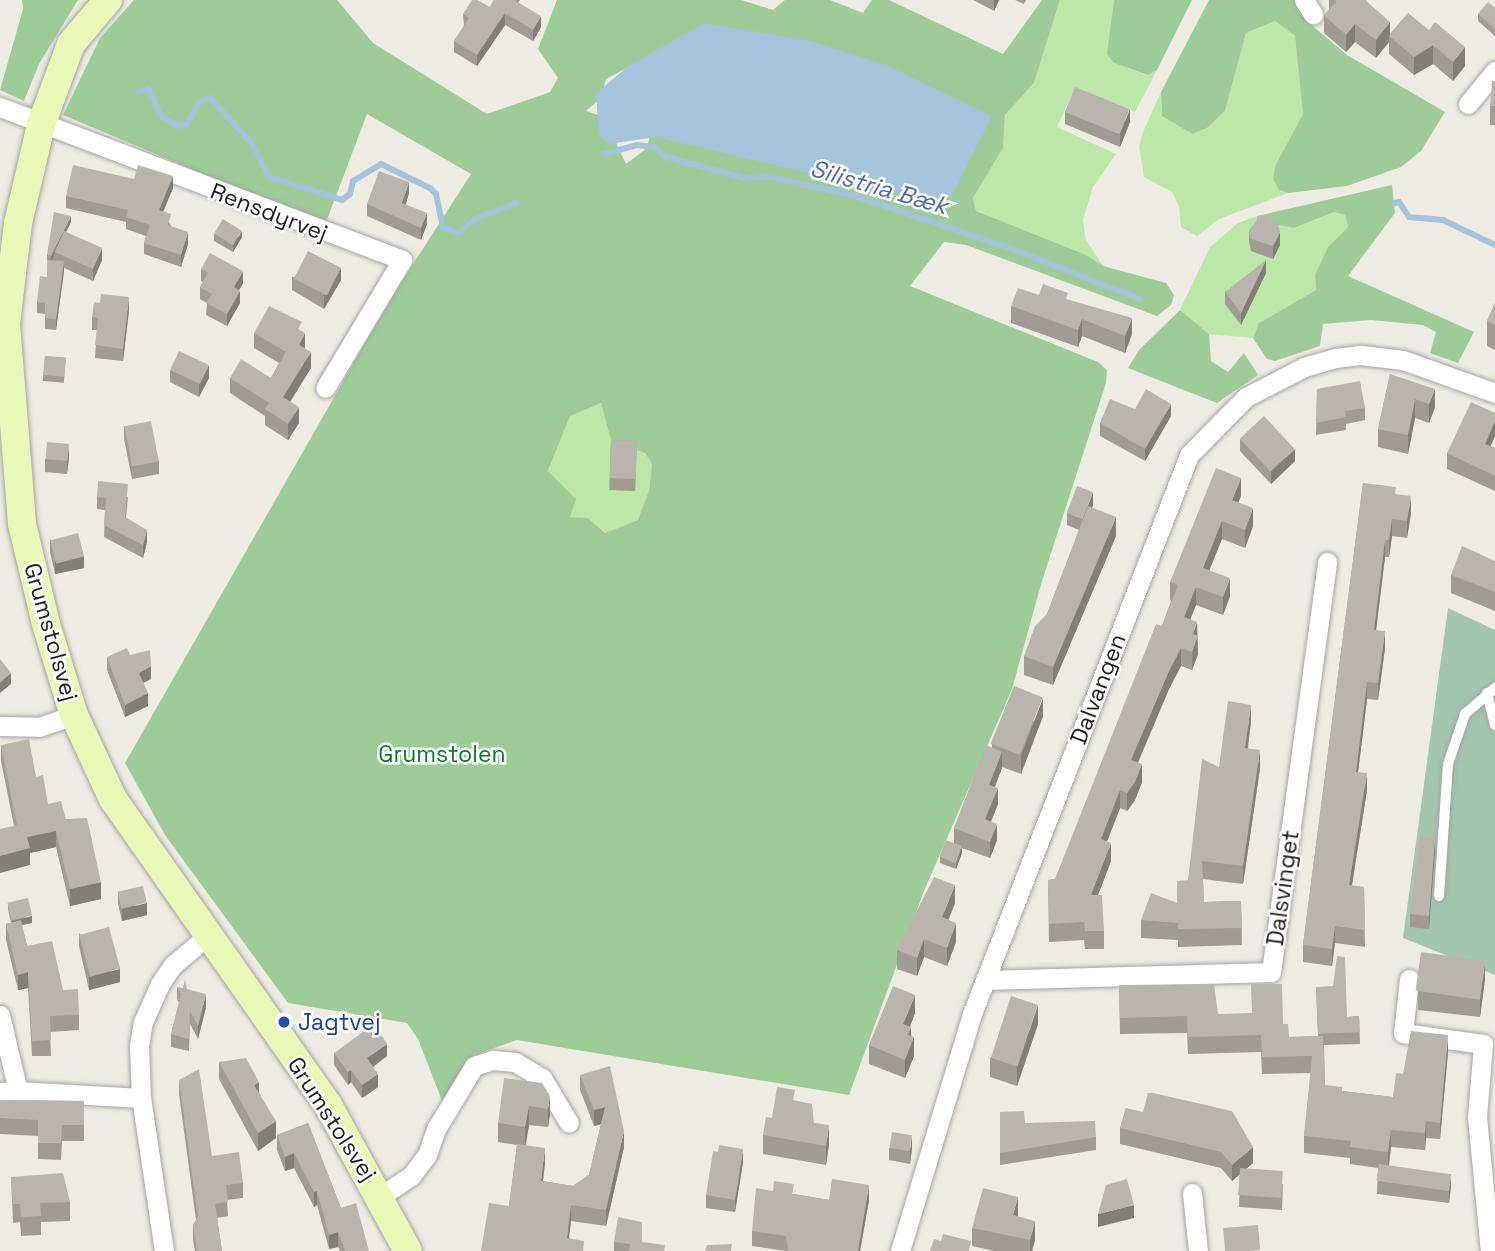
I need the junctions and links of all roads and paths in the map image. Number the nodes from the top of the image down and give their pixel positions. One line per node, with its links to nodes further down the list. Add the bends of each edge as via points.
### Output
1 (107, 0): 5 (street, Grumstolsvej, via 71,44)
2 (1495, 71): 3 (street)
3 (1468, 104)
4 (0, 107): 5 (street, Rensdyrvej)
5 (41, 125): 6 (street, Rensdyrvej, via 402,260); 10 (street, Grumstolsvej, via 18,223 6,324 11,417 22,524)
6 (325, 388)
7 (1495, 393): 16 (street, Dalvangen, via 1403,360 1361,355 1335,358 1269,383 1246,397 1200,441 1171,499)
8 (1327, 562): 16 (street, Dalsvinget, via 1271,972)
9 (1491, 691): 11 (lane); 13 (lane, via 1465,714 1448,764)
10 (74, 715): 12 (street, via 39,727); 14 (street, Grumstolsvej, via 113,799)
11 (1495, 725)
12 (0, 726)
13 (1439, 896)
14 (206, 937): 19 (street, via 173,965 151,1002 139,1046); 22 (street, Grumstolsvej, via 328,1105)
15 (1409, 979): 27 (street, via 1403,1033 1483,1044 1477,1117)
16 (985, 980): 25 (street, Dalvangen, via 935,1127)
17 (0, 1015): 18 (street)
18 (9, 1091): 19 (street)
19 (141, 1098): 23 (street)
20 (569, 1123): 22 (street, Grumstolsvej, via 542,1078 515,1062 493,1060 474,1066 427,1155 411,1175)
21 (1192, 1193): 26 (street)
22 (381, 1196): 24 (street, Grumstolsvej)
23 (164, 1251)
24 (408, 1251)
25 (900, 1251)
26 (1198, 1251)
27 (1490, 1251)

